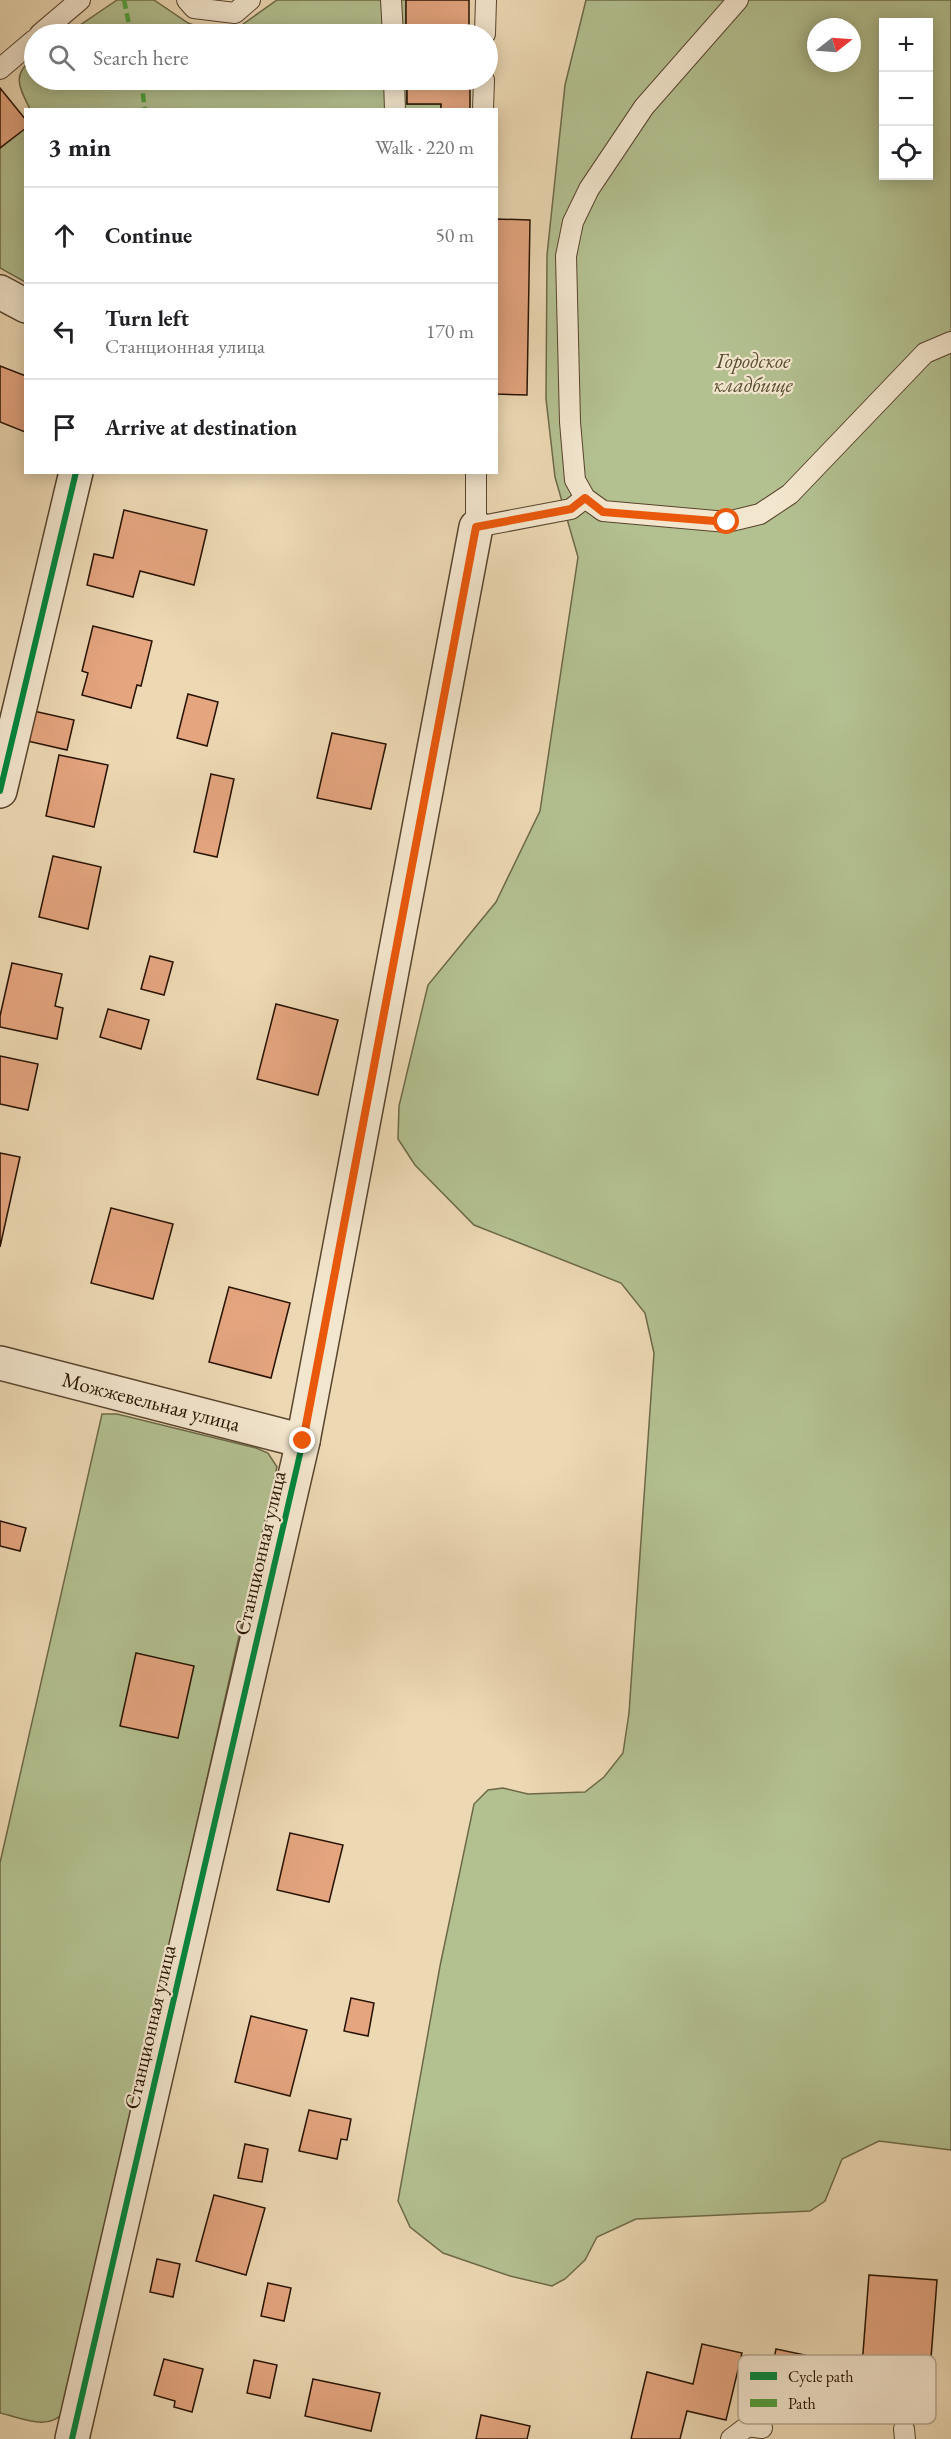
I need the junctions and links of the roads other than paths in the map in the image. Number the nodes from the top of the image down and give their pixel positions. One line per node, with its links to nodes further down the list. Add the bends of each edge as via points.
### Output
1 (80, 0): 7 (lane)
2 (187, 0): 3 (lane, via 194,9 235,13)
3 (250, 0)
4 (391, 0): 8 (lane)
5 (486, 0): 9 (lane)
6 (738, 0): 21 (lane, via 644,107 589,189 573,222 566,256 570,422 575,480)
7 (52, 24)
8 (392, 24)
9 (485, 24)
10 (24, 49): 11 (lane)
11 (0, 69)
12 (394, 90): 14 (lane)
13 (484, 90): 15 (lane)
14 (395, 108)
15 (483, 108)
16 (0, 292): 17 (street)
17 (24, 305)
18 (951, 342): 21 (lane, via 925,353 790,494 760,514 727,522 603,512)
19 (76, 474): 23 (street)
20 (476, 474): 22 (lane)
21 (585, 498): 22 (lane, via 571,509)
22 (476, 527): 25 (street, Станционная улица)
23 (0, 791)
24 (0, 1363): 25 (street, Можжевельная улица)
25 (303, 1441): 27 (street, Станционная улица)
26 (762, 2428): 28 (lane, via 748,2426)
27 (72, 2439)
28 (731, 2439)

